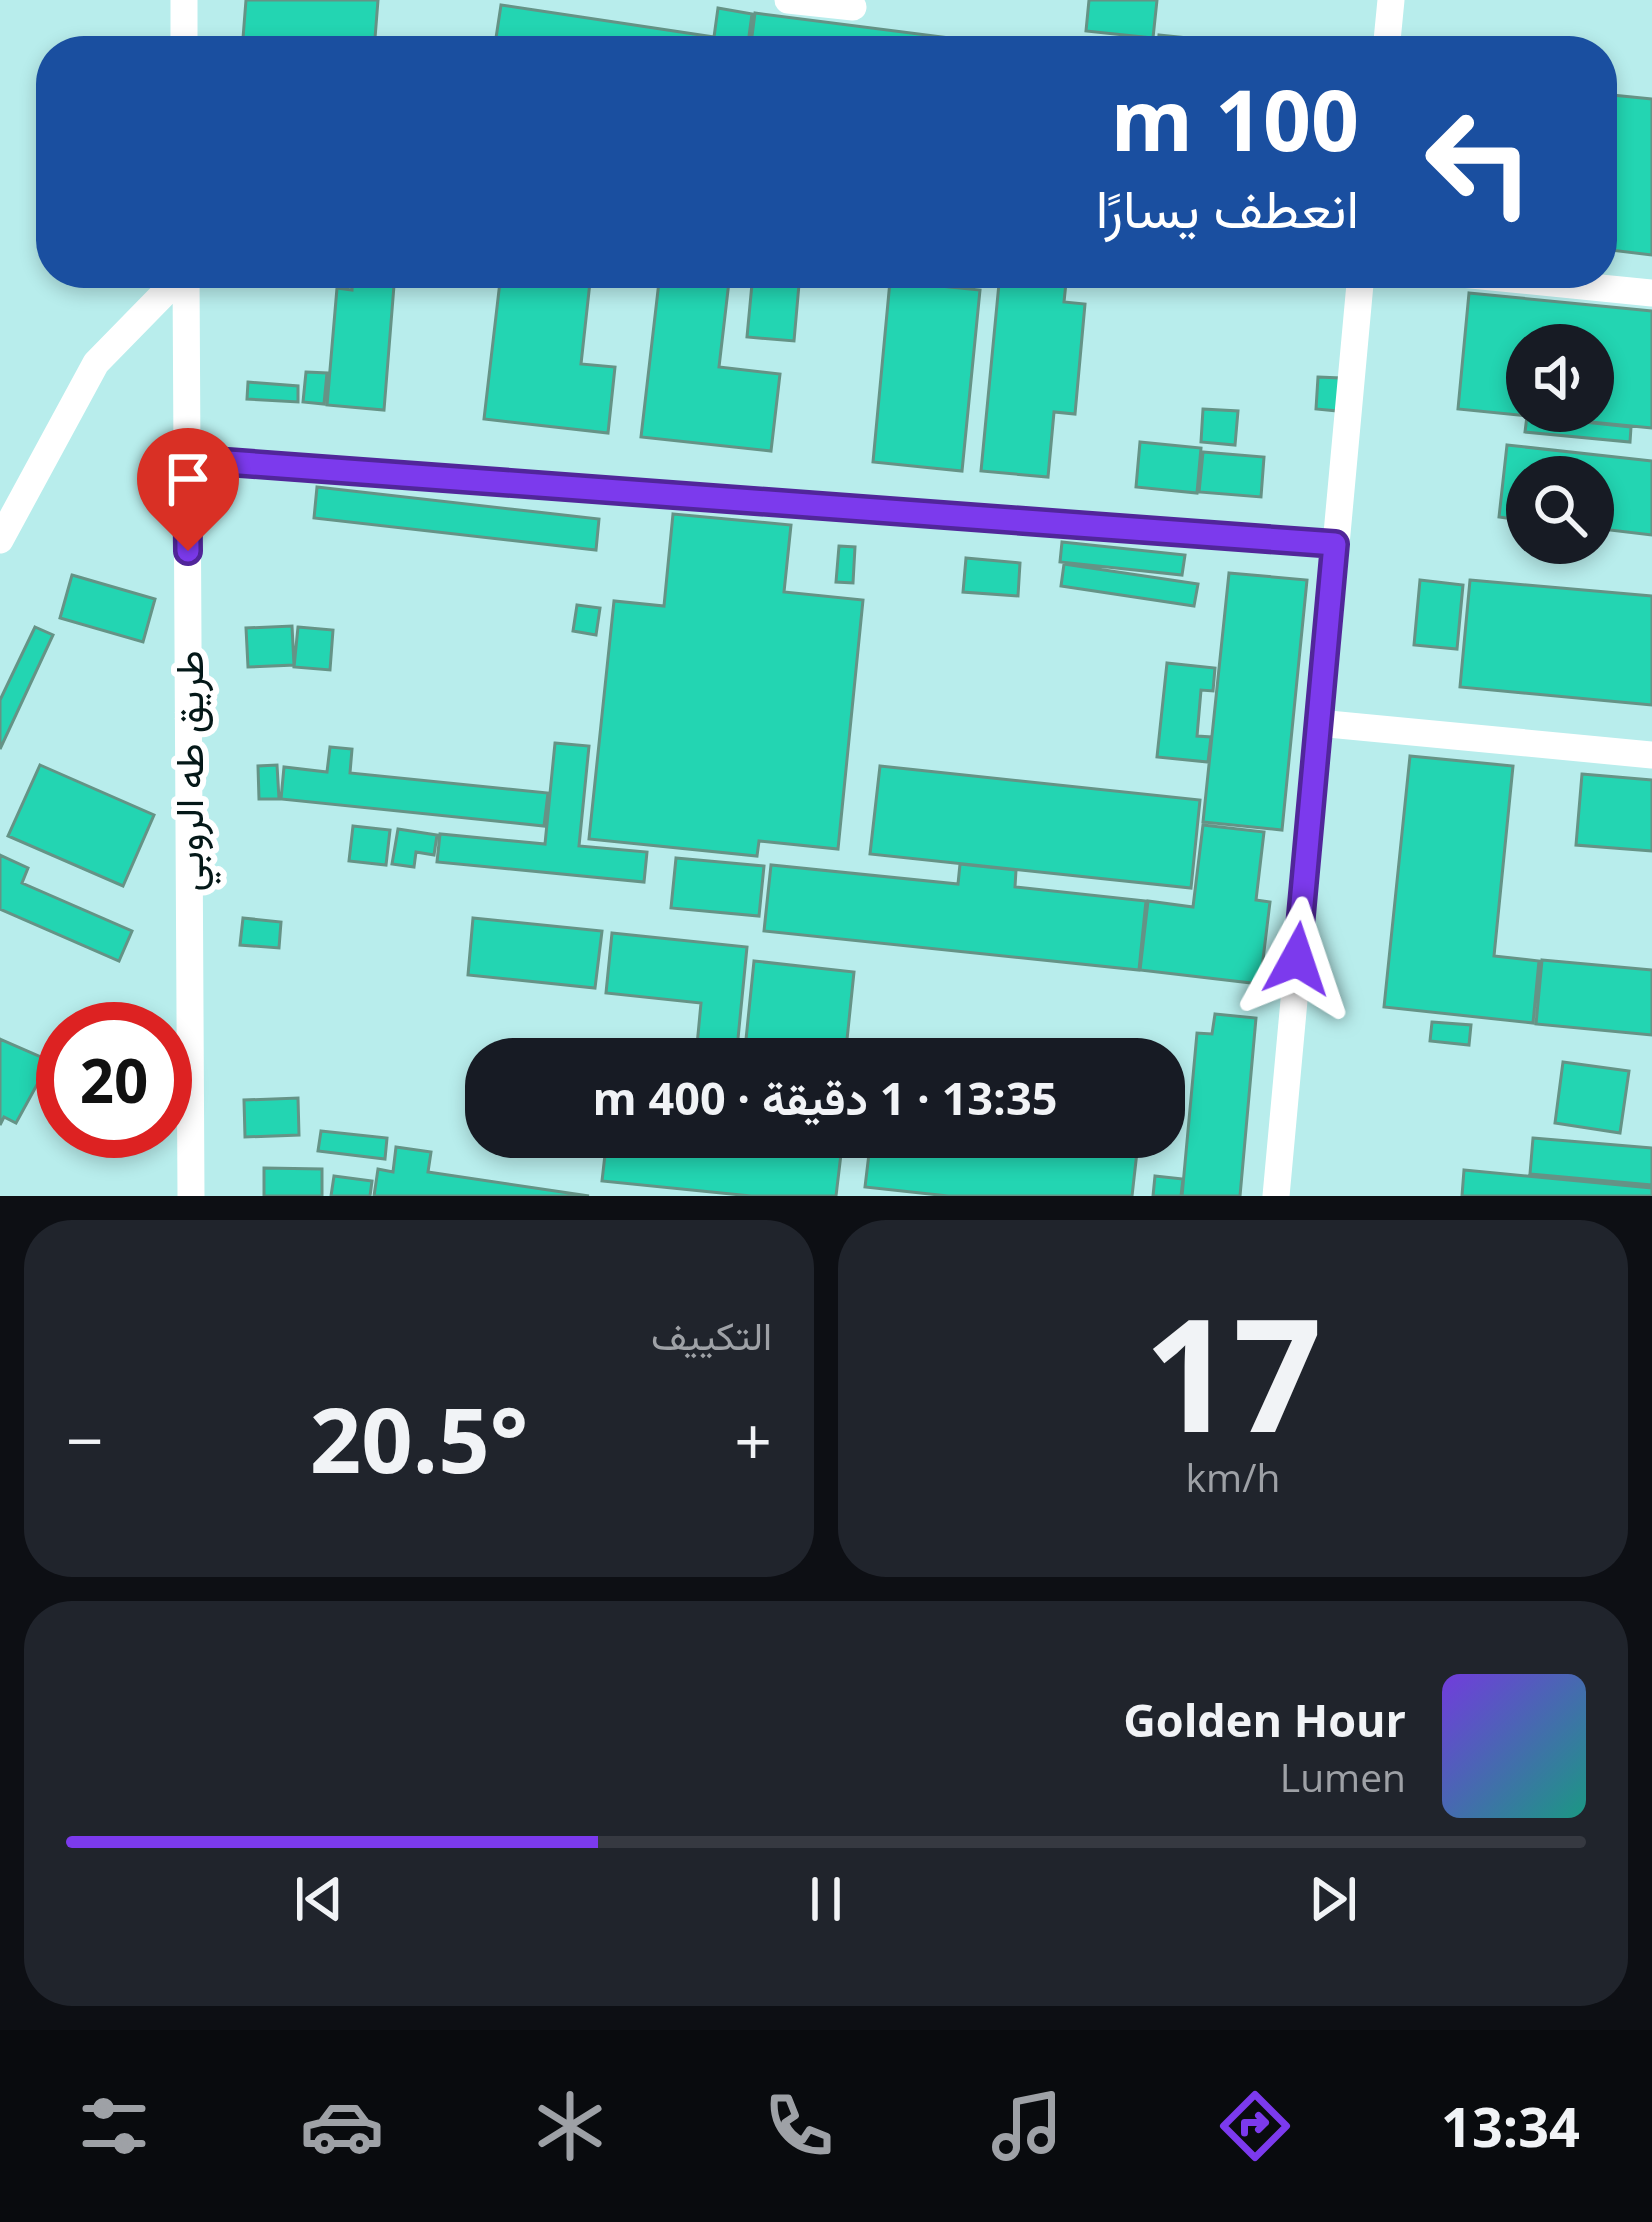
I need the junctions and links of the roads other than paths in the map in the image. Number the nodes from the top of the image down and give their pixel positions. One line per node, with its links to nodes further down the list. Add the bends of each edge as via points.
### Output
1 (184, 0): 5 (street)
2 (788, 0): 4 (street)
3 (1391, 0): 6 (street)
4 (853, 7)
5 (184, 36)
6 (1387, 36)
7 (170, 288): 13 (street, via 96,363)
8 (185, 288): 12 (street, طريق طه الروبي)
9 (1360, 288): 14 (street)
10 (1602, 288): 11 (street)
11 (1652, 293)
12 (187, 459): 14 (street); 17 (street, طريق طه الروبي)
13 (0, 539)
14 (1335, 544): 15 (street)
15 (1318, 723): 16 (street); 18 (street)
16 (1652, 755)
17 (191, 1196)
18 (1276, 1196)

